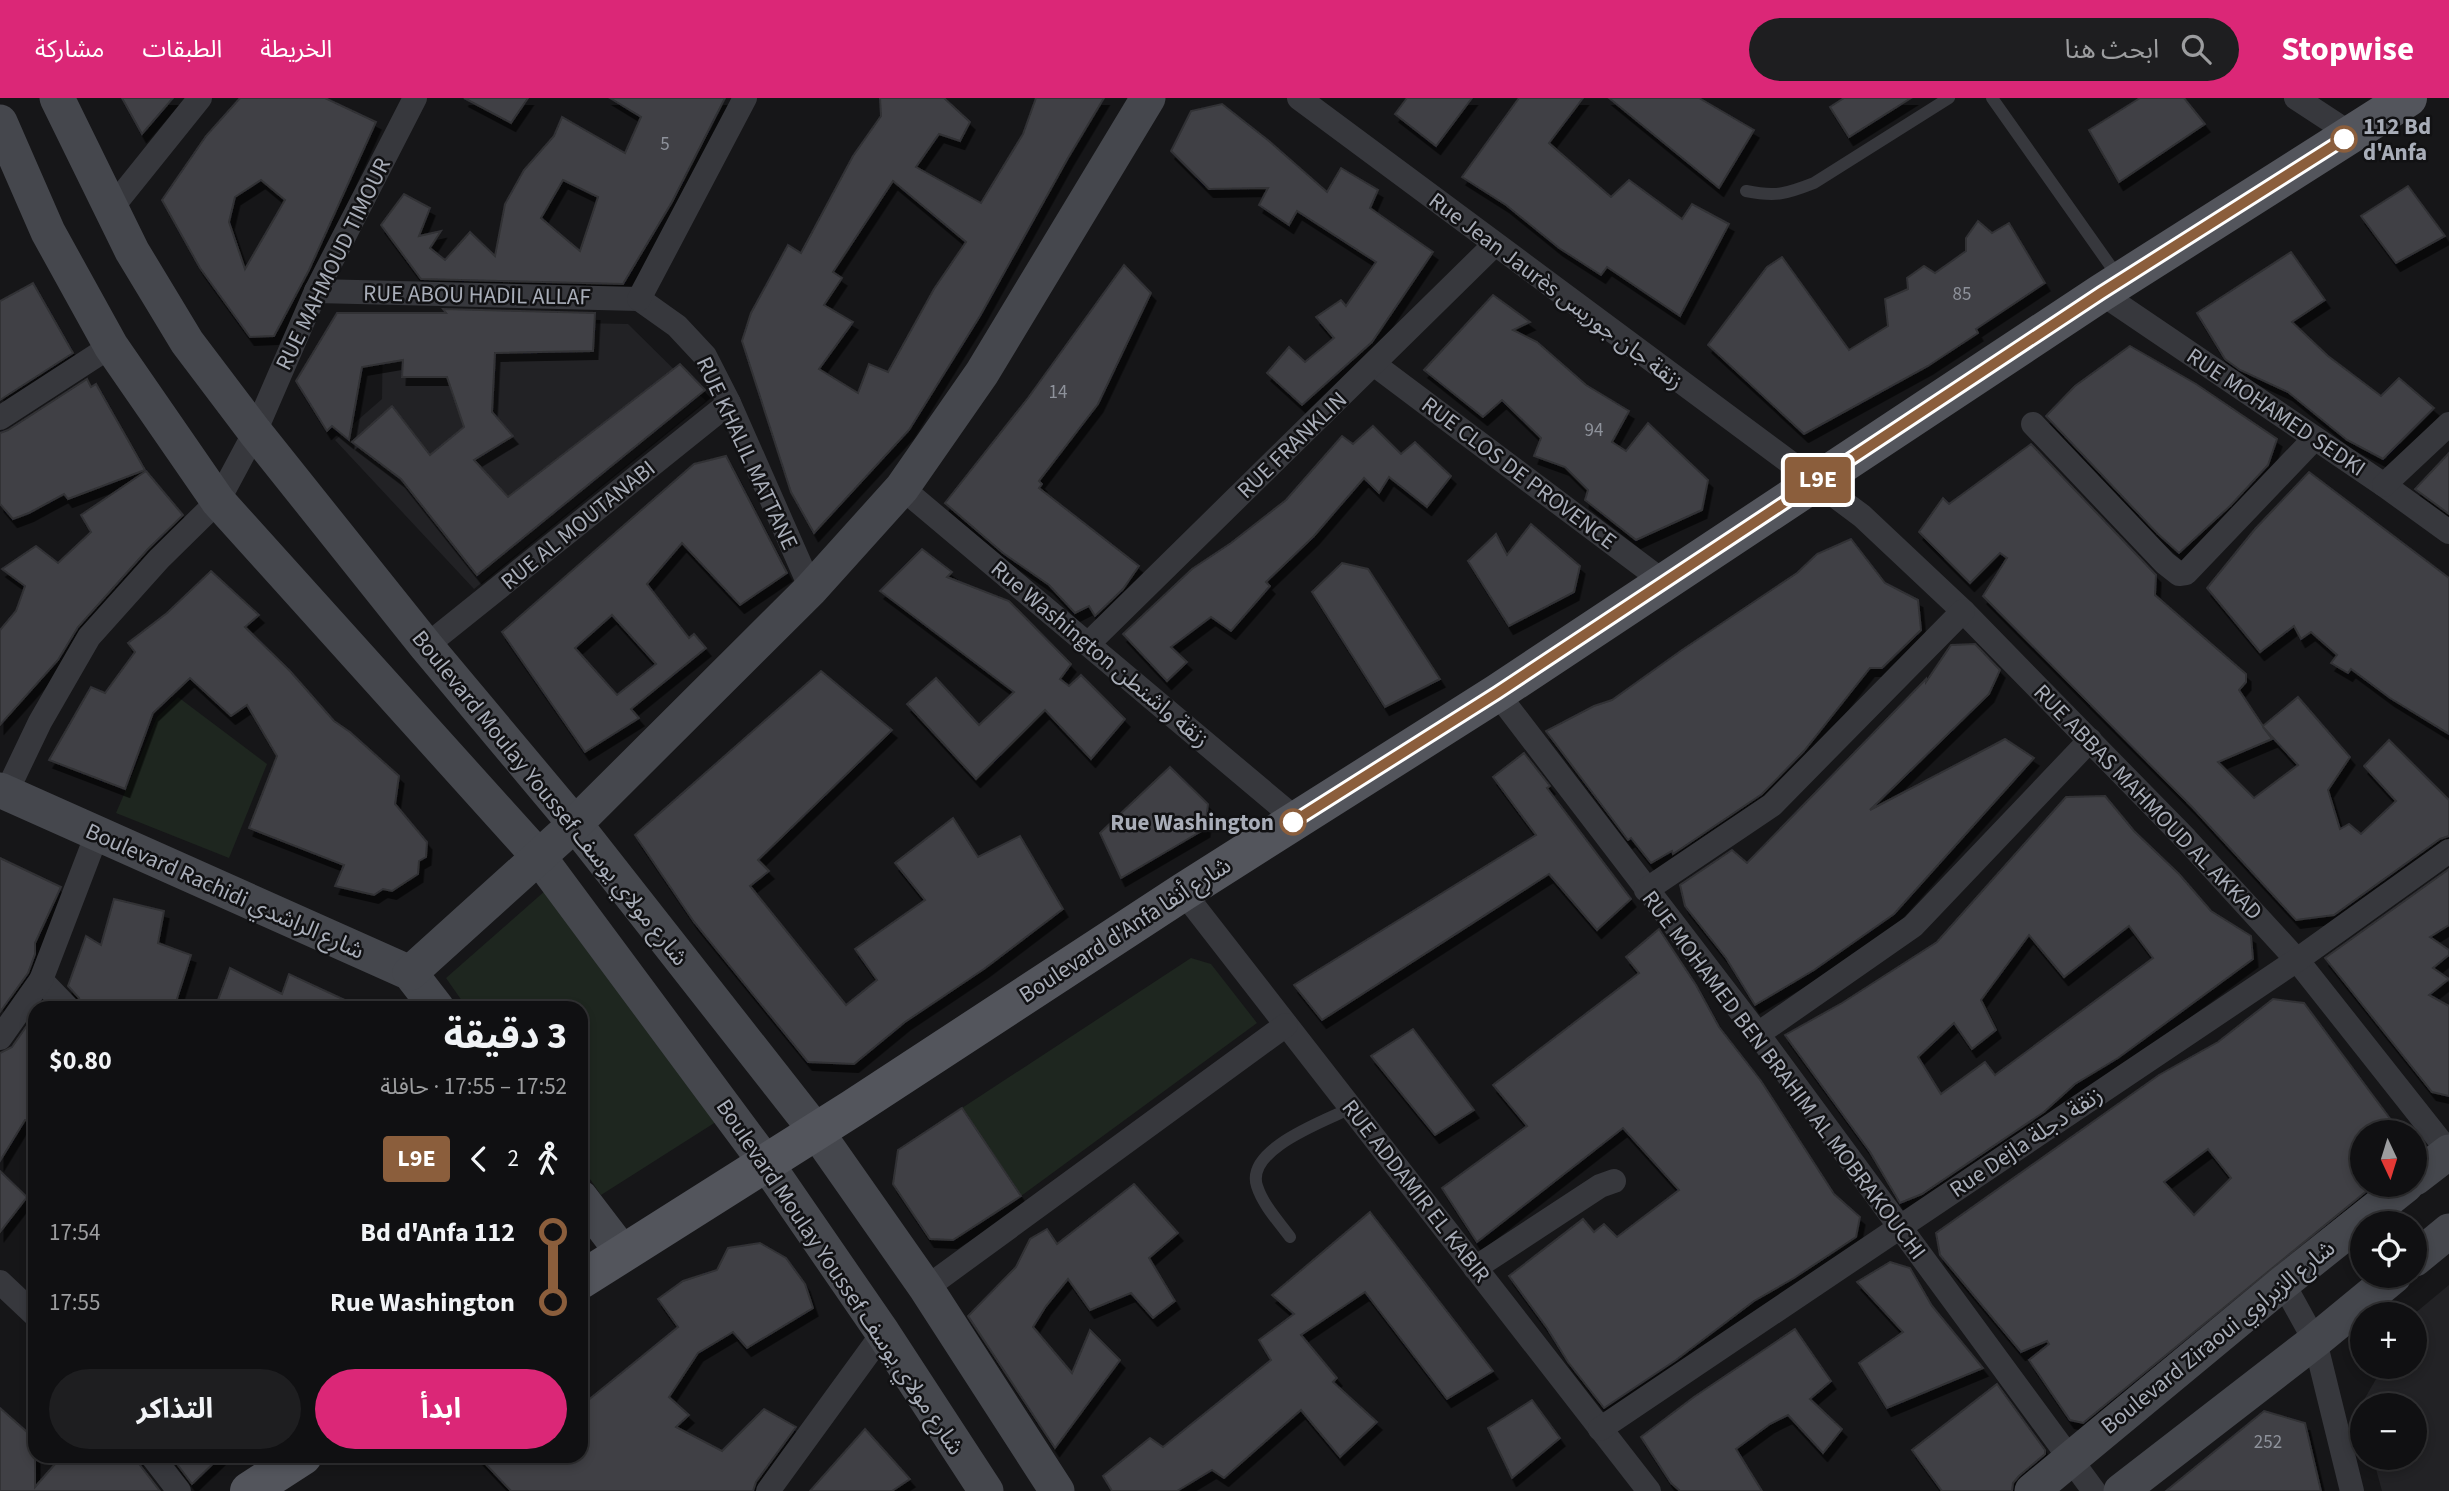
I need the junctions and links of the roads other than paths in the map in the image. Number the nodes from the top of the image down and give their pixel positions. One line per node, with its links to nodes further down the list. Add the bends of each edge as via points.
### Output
1 (57, 98): 14 (main road, Boulevard Moulay Youssef شارع مولاي يوسف)
2 (200, 98): 14 (street)
3 (415, 98): 17 (street, RUE MAHMOUD TIMOUR)
4 (745, 98): 18 (street)
5 (1147, 98): 29 (main road, via 982,373)
6 (1299, 98): 15 (street, Rue Jean Jaurès زنقة جان جوريس)
7 (1949, 98): 13 (lane, via 1814,183 1770,196)
8 (1992, 98): 16 (lane)
9 (2296, 98): 12 (street)
10 (2408, 98): 12 (main road, Boulevard d'Anfa شارع أنفا)
11 (0, 122): 19 (main road, Boulevard Moulay Youssef شارع مولاي يوسف, via 48,232)
12 (2351, 134): 16 (main road, Boulevard d'Anfa شارع أنفا)
13 (1746, 191)
14 (110, 210): 25 (main road, Boulevard Moulay Youssef شارع مولاي يوسف, via 187,342)
15 (1494, 245): 20 (street, RUE FRANKLIN); 27 (street, Rue Jean Jaurès زنقة جان جوريس)
16 (2111, 287): 26 (street, RUE MOHAMED SEDKI); 27 (main road, Boulevard d'Anfa شارع أنفا)
17 (316, 292): 18 (street, RUE ABOU HADIL ALLAF); 25 (street, RUE MAHMOUD TIMOUR)
18 (639, 299): 21 (street, RUE KHALIL MATTANE, via 677,326 705,356)
19 (111, 346): 22 (street); 30 (main road, Boulevard Moulay Youssef شارع مولاي يوسف)
20 (1375, 365): 32 (street, RUE CLOS DE PROVENCE); 35 (street, RUE FRANKLIN)
21 (729, 403): 33 (street, RUE KHALIL MATTANE); 36 (street, RUE AL MOUTANABI)
22 (0, 418)
23 (2034, 424): 26 (street, via 2179,574 2186,573)
24 (2449, 424): 28 (street)
25 (255, 432): 30 (street, RUE MAHMOUD TIMOUR); 36 (main road, Boulevard Moulay Youssef شارع مولاي يوسف)
26 (2314, 439): 28 (street, RUE MOHAMED SEDKI)
27 (1815, 483): 32 (main road, Boulevard d'Anfa شارع أنفا); 34 (street, RUE ABBAS MAHMOUD AL AKKAD, via 1862,516)
28 (2384, 485): 31 (street, RUE MOHAMED SEDKI)
29 (902, 488): 33 (main road); 35 (street, Rue Washington زنقة واشنطن)
30 (218, 500): 39 (street, RUE MAHMOUD TIMOUR, via 89,637); 44 (main road, Boulevard Moulay Youssef شارع مولاي يوسف)
31 (2449, 532)
32 (1664, 582): 37 (main road, Boulevard d'Anfa شارع أنفا)
33 (811, 589): 41 (main road)
34 (1963, 611): 38 (street, RUE ABBAS MAHMOUD AL AKKAD); 45 (street, via 1772,805)
35 (1088, 644): 40 (street, Rue Washington زنقة واشنطن)
36 (426, 646): 41 (main road, Boulevard Moulay Youssef شارع مولاي يوسف)
37 (1497, 693): 40 (main road, Boulevard d'Anfa شارع أنفا); 45 (street, RUE MOHAMED BEN BRAHIM AL MOBRAKOUCHI)
38 (2090, 740): 47 (street, RUE ABBAS MAHMOUD AL AKKAD); 53 (street, via 1913,926)
39 (3, 792): 42 (main road, Boulevard Rachidi شارع الراشدي)
40 (1297, 820): 46 (main road, Boulevard d'Anfa شارع أنفا)
41 (575, 824): 44 (main road); 56 (main road, Boulevard Moulay Youssef شارع مولاي يوسف)
42 (97, 834): 48 (main road, Boulevard Rachidi شارع الراشدي); 49 (street)
43 (2449, 851): 47 (street, Rue Dejla زنقة دجلة)
44 (539, 857): 48 (main road); 58 (main road, Boulevard Moulay Youssef شارع مولاي يوسف)
45 (1646, 890): 53 (street, RUE MOHAMED BEN BRAHIM AL MOBRAKOUCHI)
46 (1183, 892): 52 (street, RUE ADDAMIR EL KABIR); 56 (main road, Boulevard d'Anfa شارع أنفا)
47 (2297, 960): 57 (street, RUE ABBAS MAHMOUD AL AKKAD); 63 (street, Rue Dejla زنقة دجلة)
48 (410, 973): 51 (main road, Boulevard Rachidi شارع الراشدي)
49 (41, 980): 50 (street); 54 (street)
50 (61, 1001)
51 (432, 1001)
52 (1286, 1025): 55 (street, RUE ADDAMIR EL KABIR); 72 (street)
53 (1758, 1034): 63 (street, RUE MOHAMED BEN BRAHIM AL MOBRAKOUCHI)
54 (0, 1038)
55 (1351, 1108): 65 (lane, via 1267,1153 1256,1169 1256,1184); 68 (street, RUE ADDAMIR EL KABIR)
56 (816, 1131): 58 (main road, Boulevard d'Anfa شارع أنفا); 72 (main road, Boulevard Moulay Youssef شارع مولاي يوسف)
57 (2449, 1152): 59 (main road)
58 (766, 1163): 67 (main road, Boulevard d'Anfa شارع أنفا); 75 (main road, Boulevard Moulay Youssef شارع مولاي يوسف)
59 (2427, 1169)
60 (1614, 1181): 68 (street)
61 (2391, 1197): 71 (main road, Boulevard Ziraoui شارع الزيراوي)
62 (588, 1207): 67 (main road)
63 (1899, 1228): 77 (street, Rue Dejla زنقة دجلة); 78 (street, RUE MOHAMED BEN BRAHIM AL MOBRAKOUCHI)
64 (2449, 1231): 66 (main road)
65 (1290, 1237)
66 (2427, 1249)
67 (623, 1253): 69 (main road, Boulevard d'Anfa شارع أنفا)
68 (1475, 1268): 77 (street, RUE ADDAMIR EL KABIR)
69 (588, 1276)
70 (0, 1282): 74 (street)
71 (2283, 1283): 76 (street); 78 (main road, Boulevard Ziraoui شارع الزيراوي)
72 (926, 1288): 85 (main road, Boulevard Moulay Youssef شارع مولاي يوسف)
73 (2379, 1288): 76 (main road)
74 (28, 1308)
75 (883, 1334): 83 (street); 84 (main road, Boulevard Moulay Youssef شارع مولاي يوسف)
76 (2315, 1341): 89 (main road); 90 (street)
77 (1600, 1429): 86 (street, RUE ADDAMIR EL KABIR)
78 (2070, 1460): 87 (main road, Boulevard Ziraoui شارع الزيراوي); 88 (street, RUE MOHAMED BEN BRAHIM AL MOBRAKOUCHI)
79 (157, 1463): 81 (street)
80 (292, 1463): 82 (main road)
81 (179, 1491)
82 (249, 1491)
83 (768, 1491)
84 (986, 1491)
85 (1057, 1491)
86 (1649, 1491)
87 (2032, 1491)
88 (2094, 1491)
89 (2121, 1491)
90 (2352, 1491)

